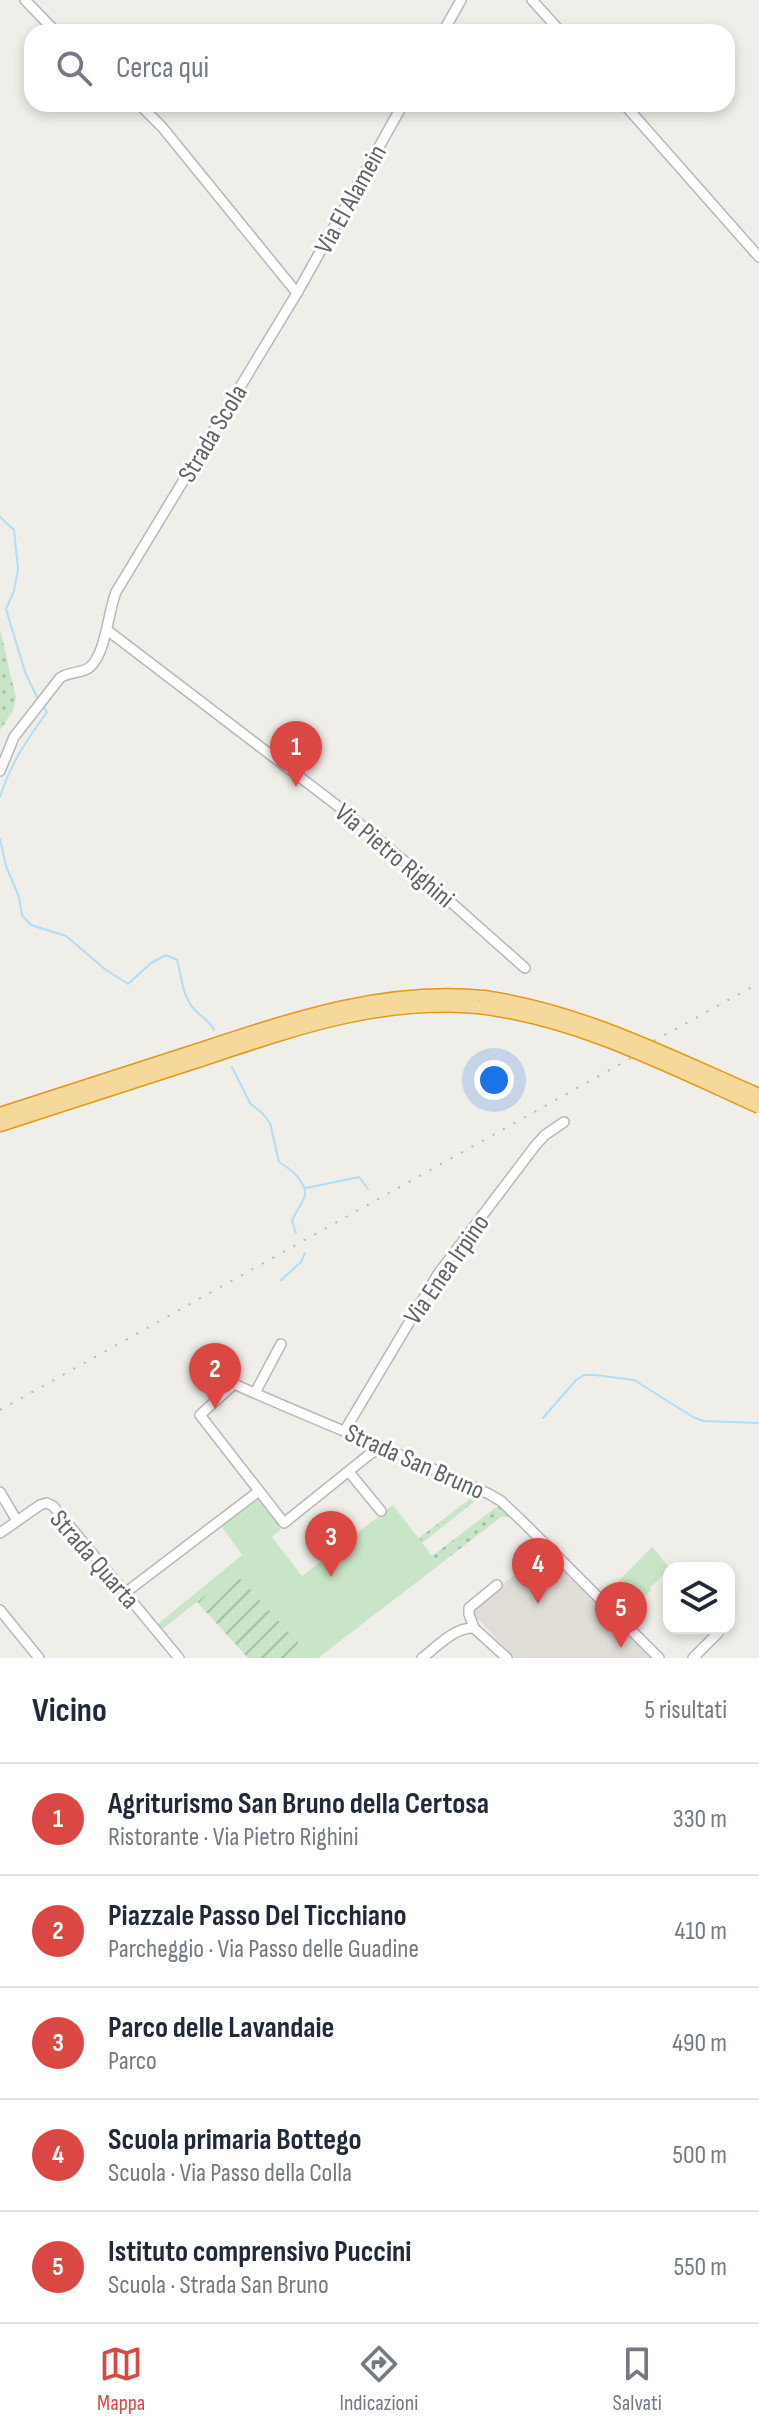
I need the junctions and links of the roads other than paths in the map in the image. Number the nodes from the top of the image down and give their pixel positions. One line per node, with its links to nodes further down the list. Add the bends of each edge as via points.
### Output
1 (25, 0): 4 (street)
2 (461, 0): 5 (street)
3 (532, 0): 6 (street)
4 (48, 24)
5 (448, 24)
6 (554, 24)
7 (147, 112): 11 (street)
8 (399, 112): 11 (street, Via El Alamein)
9 (631, 112): 10 (street)
10 (759, 257)
11 (297, 293): 12 (street, Strada Scola, via 116,592)
12 (107, 630): 13 (street, Strada Scola, via 92,666 67,673 38,705 14,737); 14 (street, Via Pietro Righini, via 343,810)
13 (0, 771)
14 (525, 968)
15 (481, 1002): 16 (highway, bridge, via 543,1008 586,1021); 17 (highway, bridge, via 583,1031); 18 (highway, via 403,996 330,1009); 20 (highway, via 341,1017)
16 (759, 1095)
17 (759, 1107)
18 (0, 1114)
19 (564, 1122): 23 (street, Via Enea Irpino, via 535,1146 438,1274)
20 (0, 1125)
21 (281, 1344): 22 (street)
22 (255, 1393): 23 (street, Strada San Bruno); 26 (street, Strada San Bruno, via 234,1384 200,1415)
23 (345, 1430): 24 (street, Strada San Bruno)
24 (384, 1446): 25 (street); 40 (street, Strada San Bruno, via 501,1501)
25 (349, 1472): 26 (street, via 284,1523); 28 (street)
26 (259, 1491): 32 (street)
27 (0, 1492): 29 (street)
28 (381, 1511)
29 (17, 1521): 30 (street, Strada Quarta); 32 (street, Strada Quarta, via 42,1504 51,1505)
30 (0, 1533)
31 (497, 1585): 34 (street, via 469,1608)
32 (125, 1593): 37 (street, Strada Quarta)
33 (0, 1610): 36 (street)
34 (474, 1628): 38 (street, via 459,1631); 39 (street)
35 (717, 1634): 41 (street)
36 (39, 1658)
37 (179, 1658)
38 (422, 1658)
39 (507, 1658)
40 (659, 1658)
41 (693, 1658)

